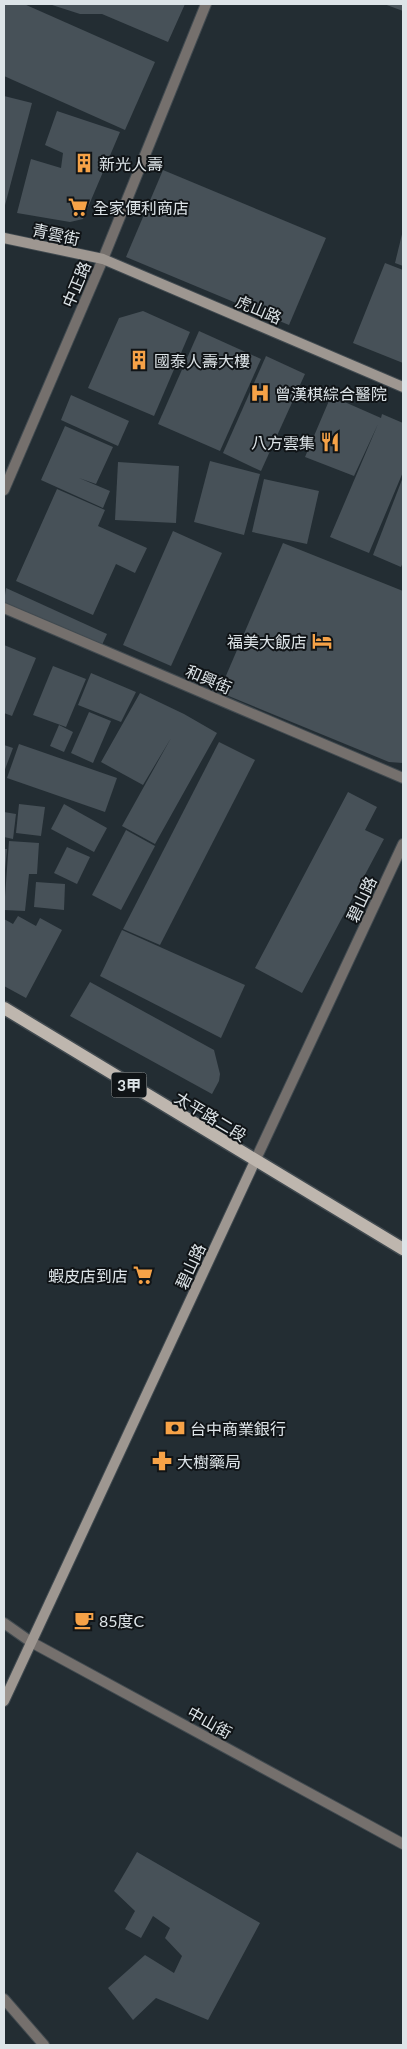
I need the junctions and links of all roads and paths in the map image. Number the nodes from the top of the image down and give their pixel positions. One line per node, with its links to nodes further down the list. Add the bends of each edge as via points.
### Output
1 (206, 4): 3 (street, 中正路)
2 (4, 238): 3 (main road, 青雲街)
3 (103, 259): 4 (main road, 虎山路); 5 (street, 中正路)
4 (403, 387)
5 (4, 490)
6 (4, 608): 7 (street, 和興街)
7 (403, 778)
8 (403, 844): 10 (street, 碧山路)
9 (4, 1008): 10 (main road, 太平路二段 / 3甲)
10 (255, 1162): 11 (main road, 太平路二段 / 3甲); 13 (main road, 碧山路)
11 (403, 1250)
12 (4, 1623): 13 (street, 中山街)
13 (31, 1642): 14 (main road, 碧山路); 15 (street, 中山街)
14 (4, 1701)
15 (403, 1844)
16 (4, 1999): 17 (street)
17 (44, 2045)

